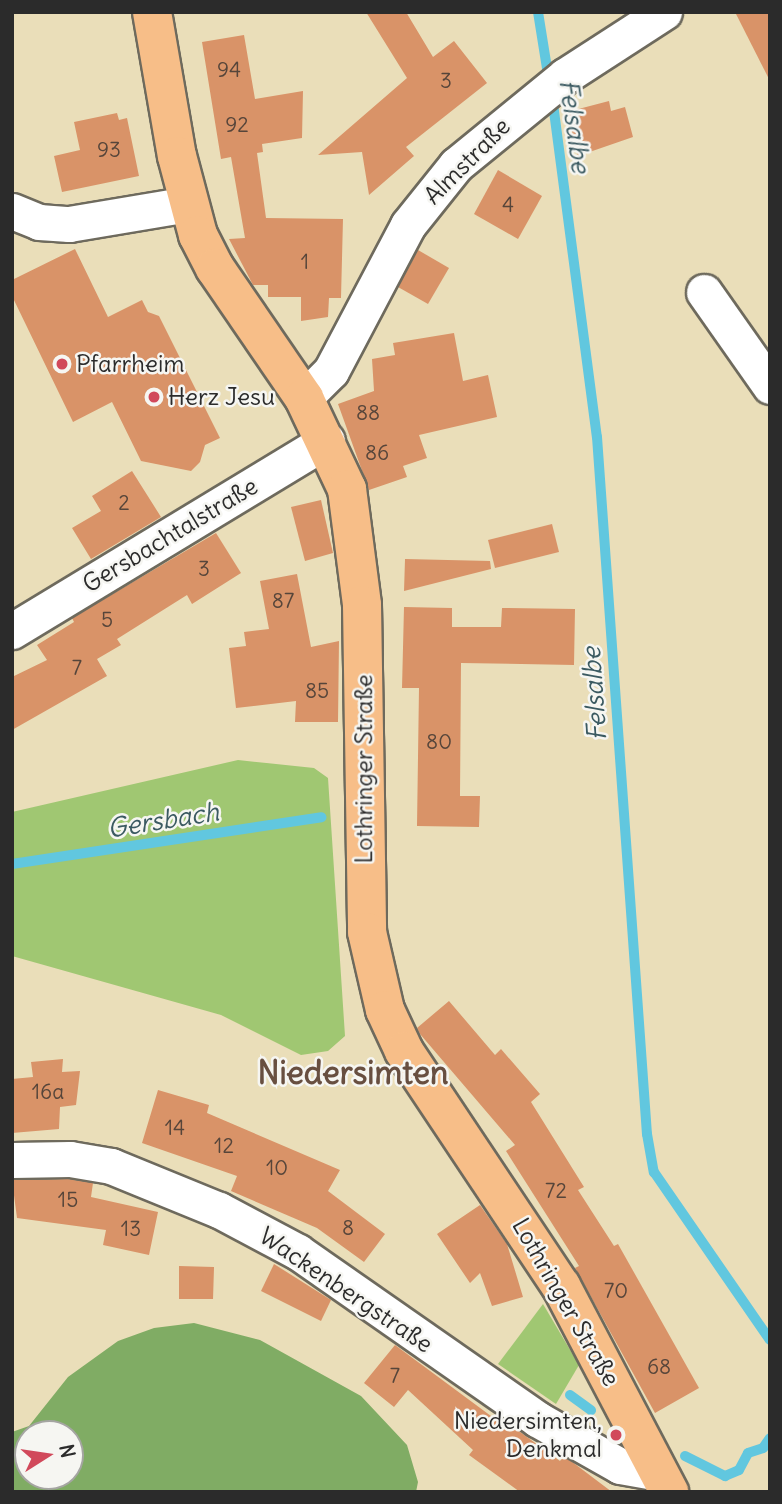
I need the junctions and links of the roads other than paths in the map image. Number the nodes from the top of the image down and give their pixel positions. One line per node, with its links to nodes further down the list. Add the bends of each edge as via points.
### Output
1 (152, 12): 3 (main road, Lothringer Straße)
2 (664, 12): 7 (street, Almstraße, via 551,85 493,131 431,192 401,237 331,371)
3 (188, 204): 4 (street, via 69,224 39,222); 7 (main road, Lothringer Straße, via 215,268)
4 (12, 211)
5 (704, 292): 6 (street)
6 (770, 386)
7 (304, 398): 8 (main road, Lothringer Straße)
8 (327, 440): 9 (street, Gersbachtalstraße); 11 (main road, Lothringer Straße, via 347,489 356,545 364,673 364,886 374,974 385,1010 410,1061 561,1286)
9 (12, 631)
10 (12, 1160): 11 (street, Wackenbergstraße, via 70,1159 111,1166 219,1210 299,1252 537,1419 620,1466)
11 (664, 1483)

